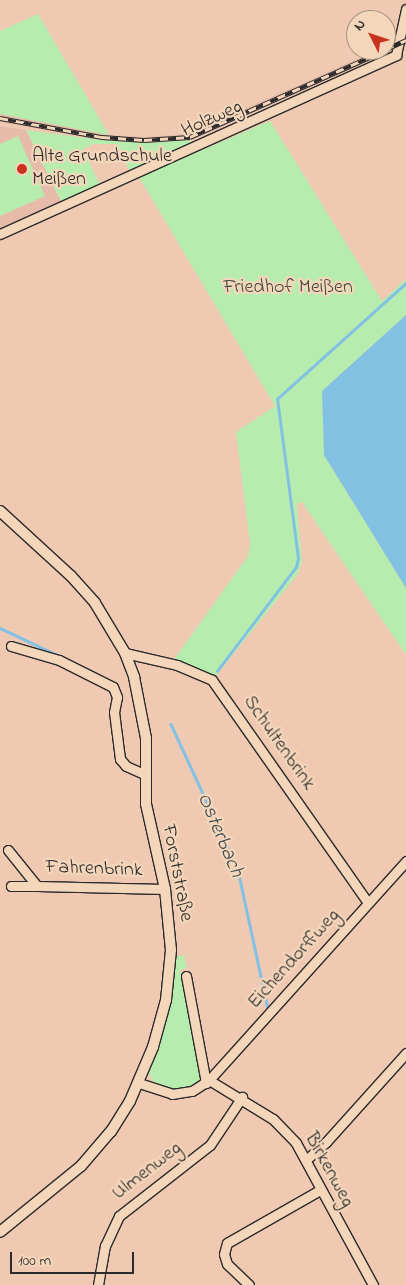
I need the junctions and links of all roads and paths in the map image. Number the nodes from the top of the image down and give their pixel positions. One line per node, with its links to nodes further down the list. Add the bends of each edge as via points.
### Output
1 (406, 9): 2 (street, Holzweg, via 396,55)
2 (0, 234)
3 (0, 511): 5 (street, Forststraße, via 71,576 95,603)
4 (11, 646): 6 (street, via 58,660 112,687 117,697 114,712 120,758 126,766)
5 (125, 653): 6 (street, Forststraße, via 142,708); 12 (street, Schultenbrink, via 168,662 212,680)
6 (144, 774): 11 (street, Forststraße, via 146,804)
7 (8, 850): 10 (street, Fahrenbrink)
8 (406, 861): 12 (street, Eichendorffweg)
9 (11, 886): 10 (street)
10 (37, 886): 11 (street, Fahrenbrink)
11 (165, 889): 16 (street, Forststraße, via 171,950 166,1000)
12 (368, 902): 15 (street, Eichendorffweg)
13 (186, 976): 15 (street)
14 (406, 1053): 18 (street)
15 (208, 1082): 16 (street, Eichendorffweg, via 192,1091 172,1094); 17 (street, Birkenweg)
16 (139, 1083): 20 (street, Forststraße, via 112,1131 81,1166)
17 (242, 1097): 18 (street, Birkenweg, via 283,1127); 21 (street, Ulmenweg, via 210,1144 119,1216 105,1246)
18 (306, 1160): 19 (street, Birkenweg)
19 (320, 1190): 22 (street, via 227,1243 224,1254 228,1264); 23 (street, Birkenweg)
20 (0, 1232)
21 (98, 1285)
22 (248, 1285)
23 (373, 1285)

